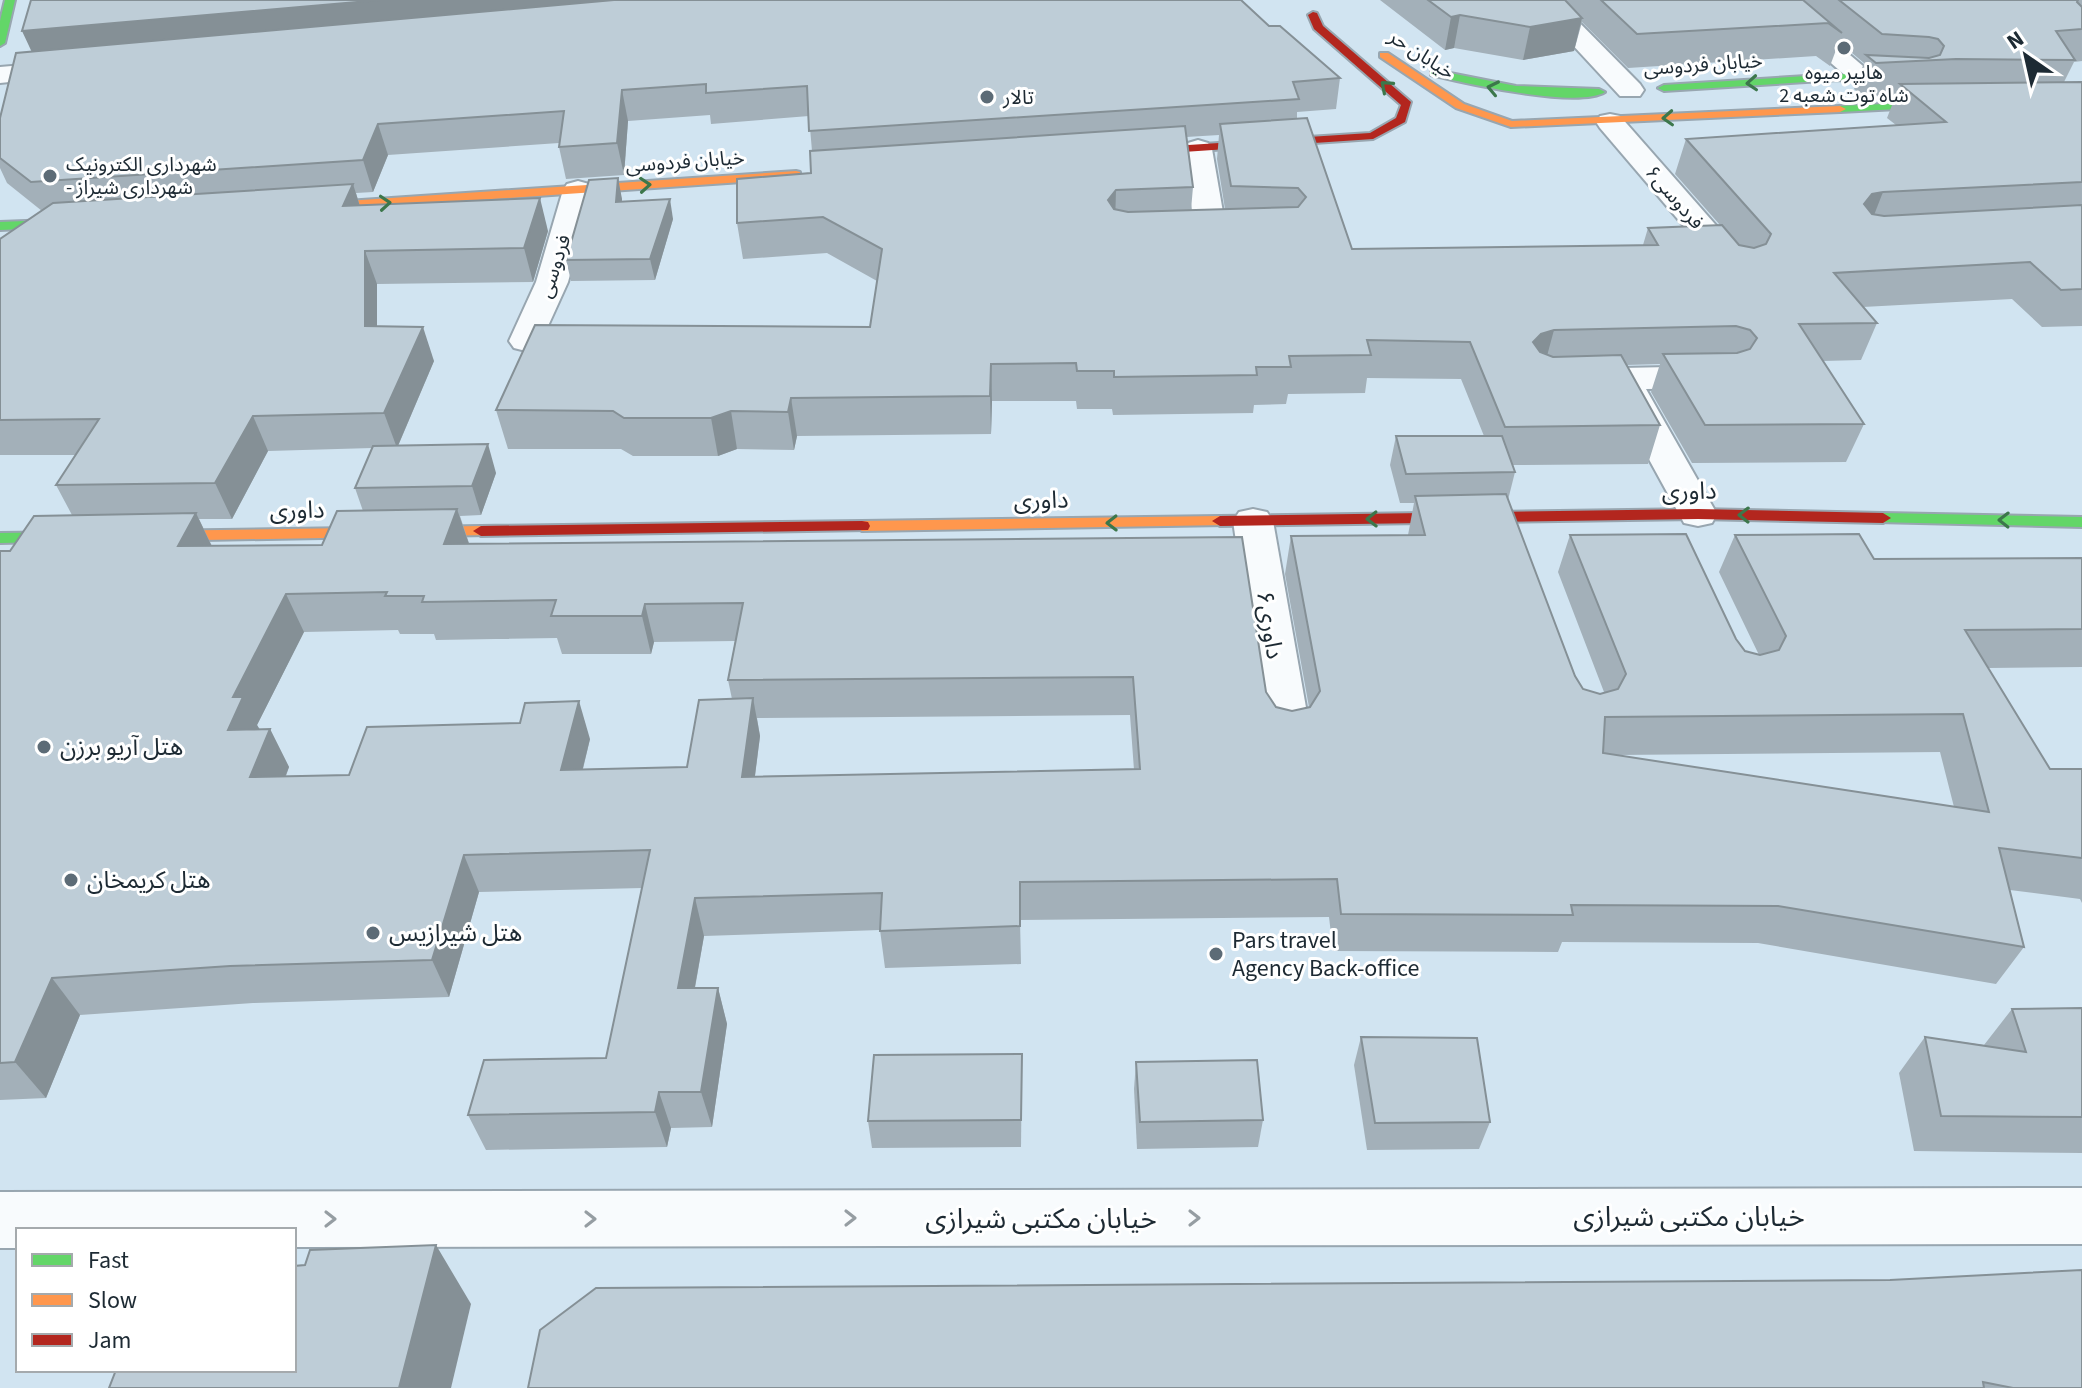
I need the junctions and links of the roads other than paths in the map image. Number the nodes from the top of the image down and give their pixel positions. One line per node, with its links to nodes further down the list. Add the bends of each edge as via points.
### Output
1 (10, 0): 5 (street)
2 (1543, 0): 10 (street)
3 (1770, 0): 8 (street)
4 (1352, 32): 10 (street, خیابان فردوسی, one-way to 4, via 1500,90 1432,72); 12 (street, خیابان حر, via 1486,120); 13 (street, خیابان حر, one-way to 4, via 1373,136 1401,120 1407,104 1318,27 1308,11)
5 (0, 43)
6 (87, 68): 7 (street)
7 (0, 75)
8 (1863, 77): 9 (street, خیابان فردوسی); 10 (street, خیابان فردوسی, one-way to 10)
9 (1929, 81)
10 (1630, 90)
11 (1970, 103): 12 (street, one-way to 12)
12 (1610, 122): 21 (street, فردوسی۶)
13 (1198, 149): 14 (street); 20 (street)
14 (1105, 155)
15 (809, 174): 16 (street, خیابان فردوسی, one-way to 15)
16 (578, 190): 17 (street, خیابان فردوسی, one-way to 16); 22 (street, فردوسی, via 552,282)
17 (280, 210)
18 (93, 222): 19 (street)
19 (0, 226)
20 (1211, 235)
21 (1740, 272)
22 (526, 341)
23 (1723, 377): 24 (street)
24 (1623, 380): 25 (street); 29 (street)
25 (1544, 381)
26 (1514, 518): 27 (street, داوری, one-way to 27); 29 (street, داوری); 33 (street)
27 (1253, 521): 31 (street, داوری, one-way to 31); 34 (street, داوری۶)
28 (2082, 522): 29 (street, داوری, one-way to 29)
29 (1683, 525)
30 (95, 537): 32 (street)
31 (127, 537)
32 (0, 538)
33 (1530, 560)
34 (1287, 730)
35 (2082, 1216): 36 (street, خیابان مکتبی شیرازی, one-way to 35)
36 (0, 1220)

